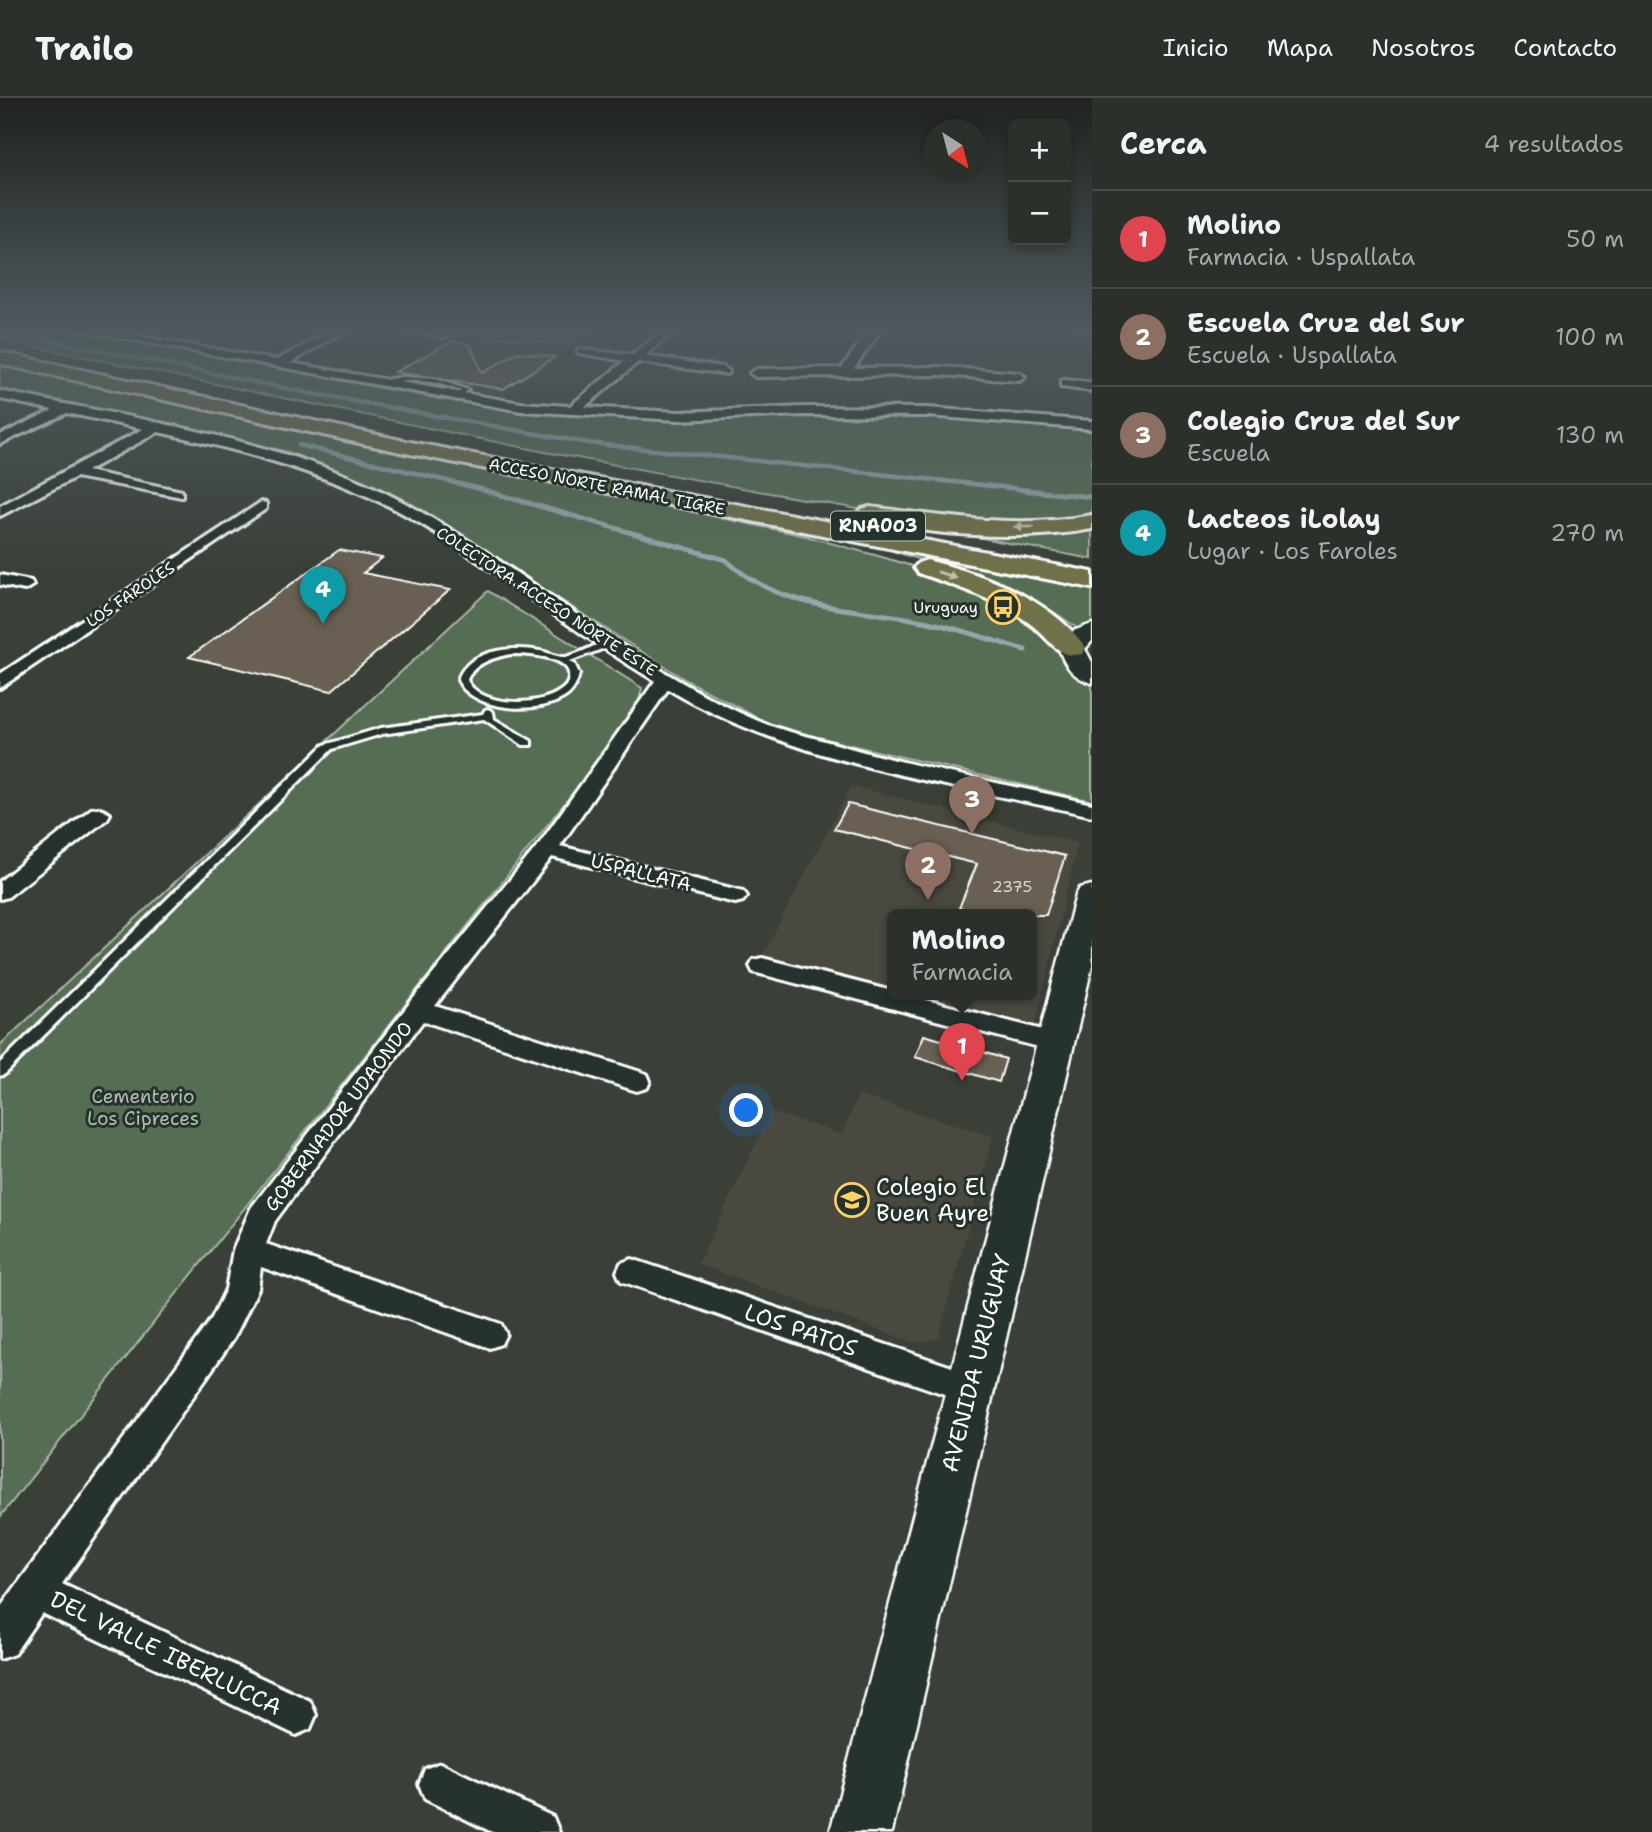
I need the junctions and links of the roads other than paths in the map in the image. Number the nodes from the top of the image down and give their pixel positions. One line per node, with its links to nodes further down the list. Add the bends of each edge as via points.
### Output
1 (60, 408): 6 (street, COLECTORA ACCESO NORTE ESTE)
2 (227, 408): 12 (highway, ACCESO NORTE RAMAL TIGRE / RNA003, via 391,444)
3 (277, 408): 12 (highway, ACCESO NORTE RAMAL TIGRE / RNA003)
4 (545, 408): 7 (street)
5 (576, 408): 7 (street)
6 (65, 409): 9 (street, COLECTORA ACCESO NORTE ESTE); 10 (street)
7 (572, 411): 8 (street, via 678,416 928,412)
8 (1092, 425)
9 (155, 428): 11 (street); 22 (street, COLECTORA ACCESO NORTE ESTE, via 260,451 378,495 469,548)
10 (0, 440)
11 (74, 472): 13 (street); 15 (street)
12 (666, 492): 16 (highway, one-way to 12, via 1055,527 975,525); 17 (highway, ACCESO NORTE RAMAL TIGRE / RNA003); 19 (highway, ACCESO NORTE RAMAL TIGRE / RNA003); 21 (highway, one-way to 21, via 972,583)
13 (177, 494)
14 (261, 506): 26 (street, LOS FAROLES)
15 (0, 512)
16 (1092, 522)
17 (1092, 567)
18 (0, 580): 20 (street)
19 (1092, 580)
20 (25, 585)
21 (1082, 640): 24 (main road, via 1076,662)
22 (607, 644): 23 (lane); 25 (street, COLECTORA ACCESO NORTE ESTE)
23 (563, 661): 27 (lane, via 575,677 562,694 530,704); 27 (lane, via 521,651 478,660 467,668 467,687)
24 (1092, 675)
25 (665, 679): 30 (street, COLECTORA ACCESO NORTE ESTE, via 725,714 785,738); 32 (street, GOBERNADOR UDAONDO)
26 (0, 682)
27 (493, 702): 28 (lane)
28 (487, 716): 29 (lane); 41 (lane, via 381,731 328,747)
29 (527, 743)
30 (1092, 810)
31 (99, 814): 33 (street)
32 (547, 849): 35 (street, USPALLATA); 39 (street, GOBERNADOR UDAONDO)
33 (0, 892)
34 (1092, 895): 40 (main road, AVENIDA URUGUAY)
35 (735, 896)
36 (762, 966): 37 (street)
37 (887, 999)
38 (893, 1000): 40 (street)
39 (418, 1010): 42 (street); 43 (street, GOBERNADOR UDAONDO, via 262,1216)
40 (1054, 1042): 46 (main road, AVENIDA URUGUAY)
41 (0, 1071)
42 (636, 1081)
43 (248, 1250): 45 (street); 47 (street, GOBERNADOR UDAONDO, via 242,1289 223,1328)
44 (632, 1272): 46 (street, LOS PATOS)
45 (491, 1334)
46 (970, 1388): 52 (main road, AVENIDA URUGUAY)
47 (36, 1591): 48 (street, GOBERNADOR UDAONDO); 49 (street, DEL VALLE IBERLUCCA)
48 (0, 1640)
49 (296, 1715)
50 (440, 1784): 51 (street)
51 (538, 1832)
52 (861, 1832)

